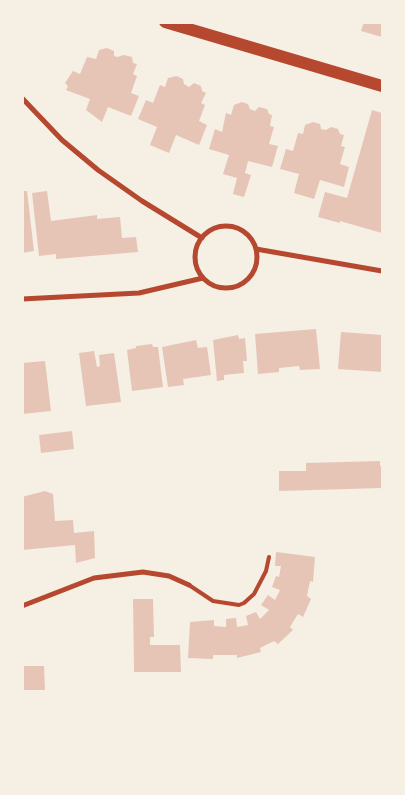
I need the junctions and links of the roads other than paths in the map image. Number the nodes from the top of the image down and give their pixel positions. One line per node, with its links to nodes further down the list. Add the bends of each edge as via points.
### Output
1 (166, 22): 2 (main road)
2 (382, 86)
3 (22, 98): 4 (street, via 62,140 98,170)
4 (202, 238): 5 (street, via 213,229 231,227 248,235); 7 (street, via 197,245 195,262)
5 (256, 248): 6 (street); 7 (street, via 251,275 237,286 219,287)
6 (382, 271)
7 (203, 278): 8 (street, via 139,293)
8 (22, 299)
9 (269, 557): 10 (lane, via 259,585 239,605 220,604)
10 (189, 585): 11 (street, via 169,576 135,572 94,578)
11 (22, 606)

